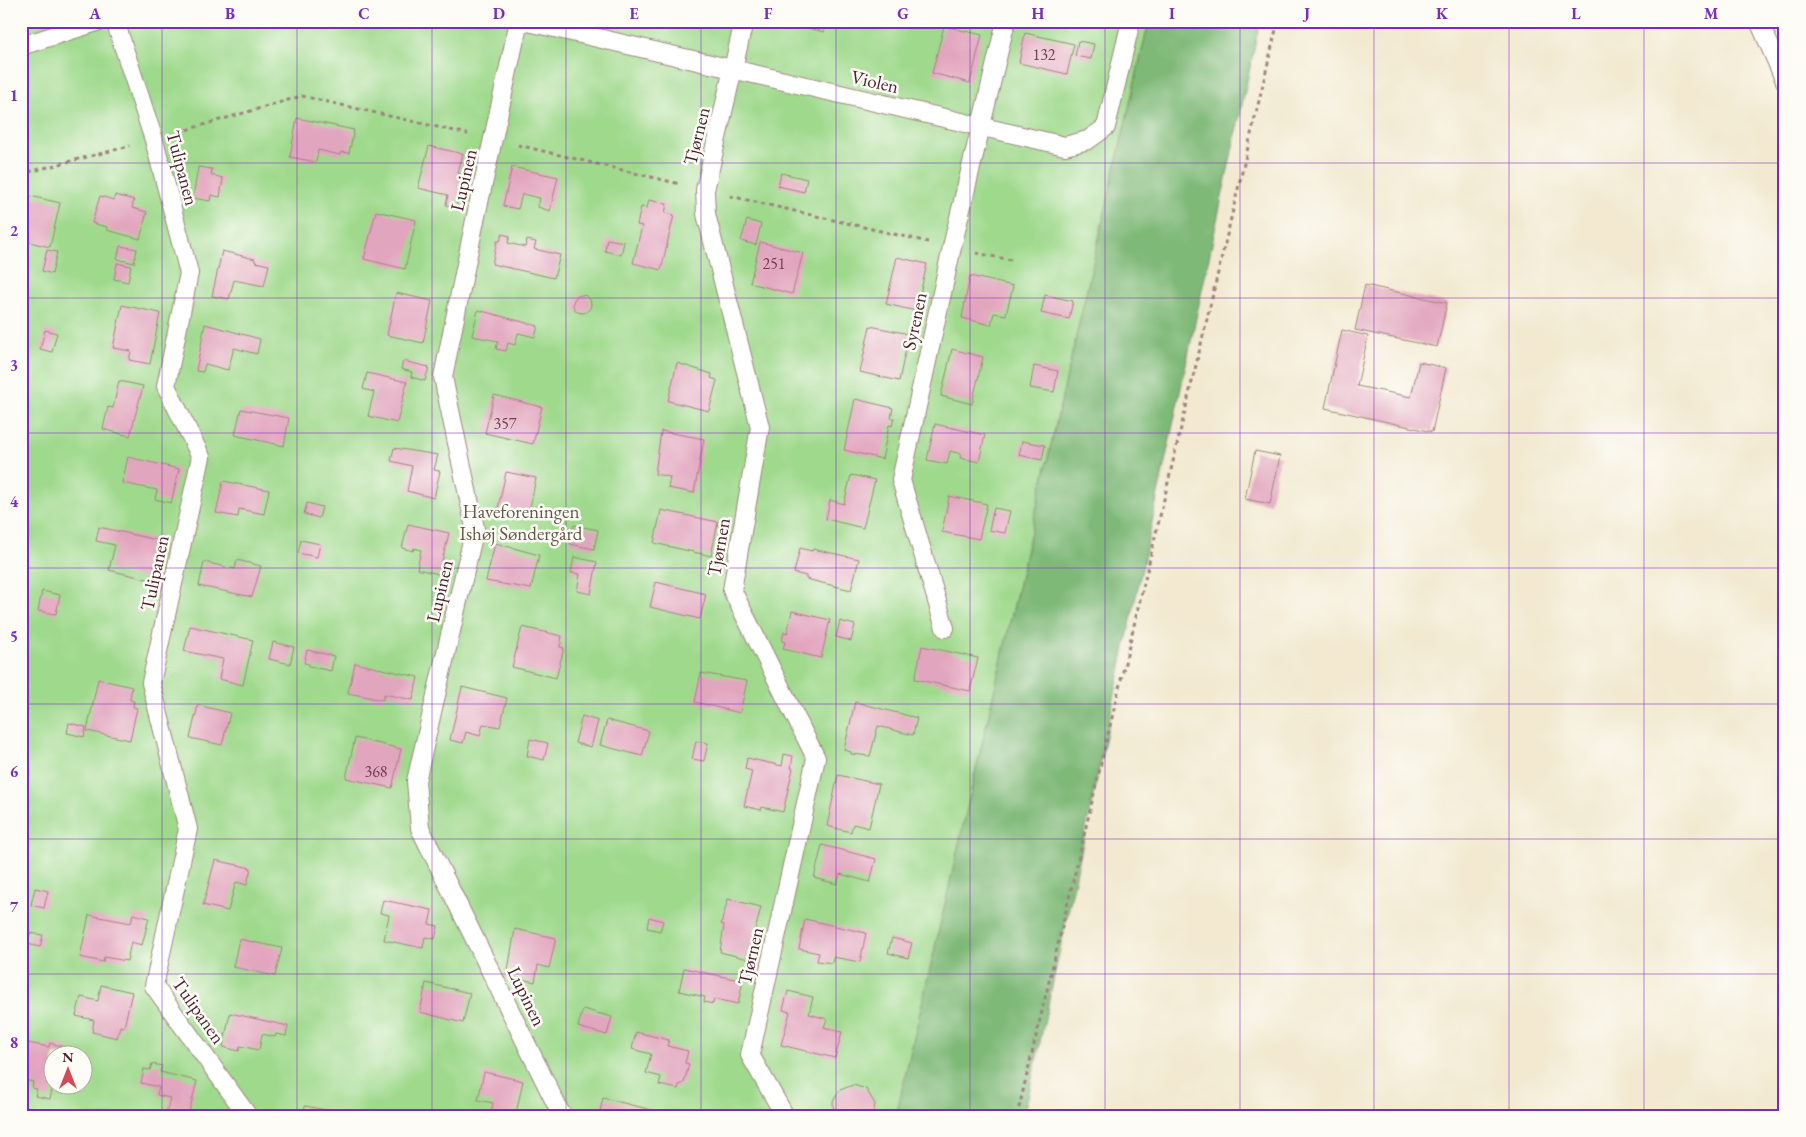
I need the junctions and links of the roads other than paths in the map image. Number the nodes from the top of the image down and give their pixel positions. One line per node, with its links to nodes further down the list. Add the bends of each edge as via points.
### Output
1 (100, 21): 9 (lane)
2 (115, 21): 14 (lane, Tulipanen, via 154,140 189,272 166,386 201,457 151,684 188,829 154,986)
3 (519, 21): 15 (lane, Lupinen, via 443,377 475,528 416,781 420,828)
4 (524, 21): 10 (lane, Violen)
5 (744, 21): 10 (lane, Tjørnen)
6 (1006, 21): 12 (lane, Syrenen)
7 (1131, 21): 12 (lane, Violen, via 1106,127 1088,140 1065,146)
8 (1759, 21): 11 (lane)
9 (21, 46)
10 (734, 70): 12 (lane, Violen); 16 (lane, Tjørnen, via 705,190 706,214 760,427 732,590 816,758 750,1056)
11 (1785, 81)
12 (980, 127): 13 (lane, Syrenen, via 901,480)
13 (945, 628)
14 (248, 1116)
15 (562, 1116)
16 (785, 1116)

